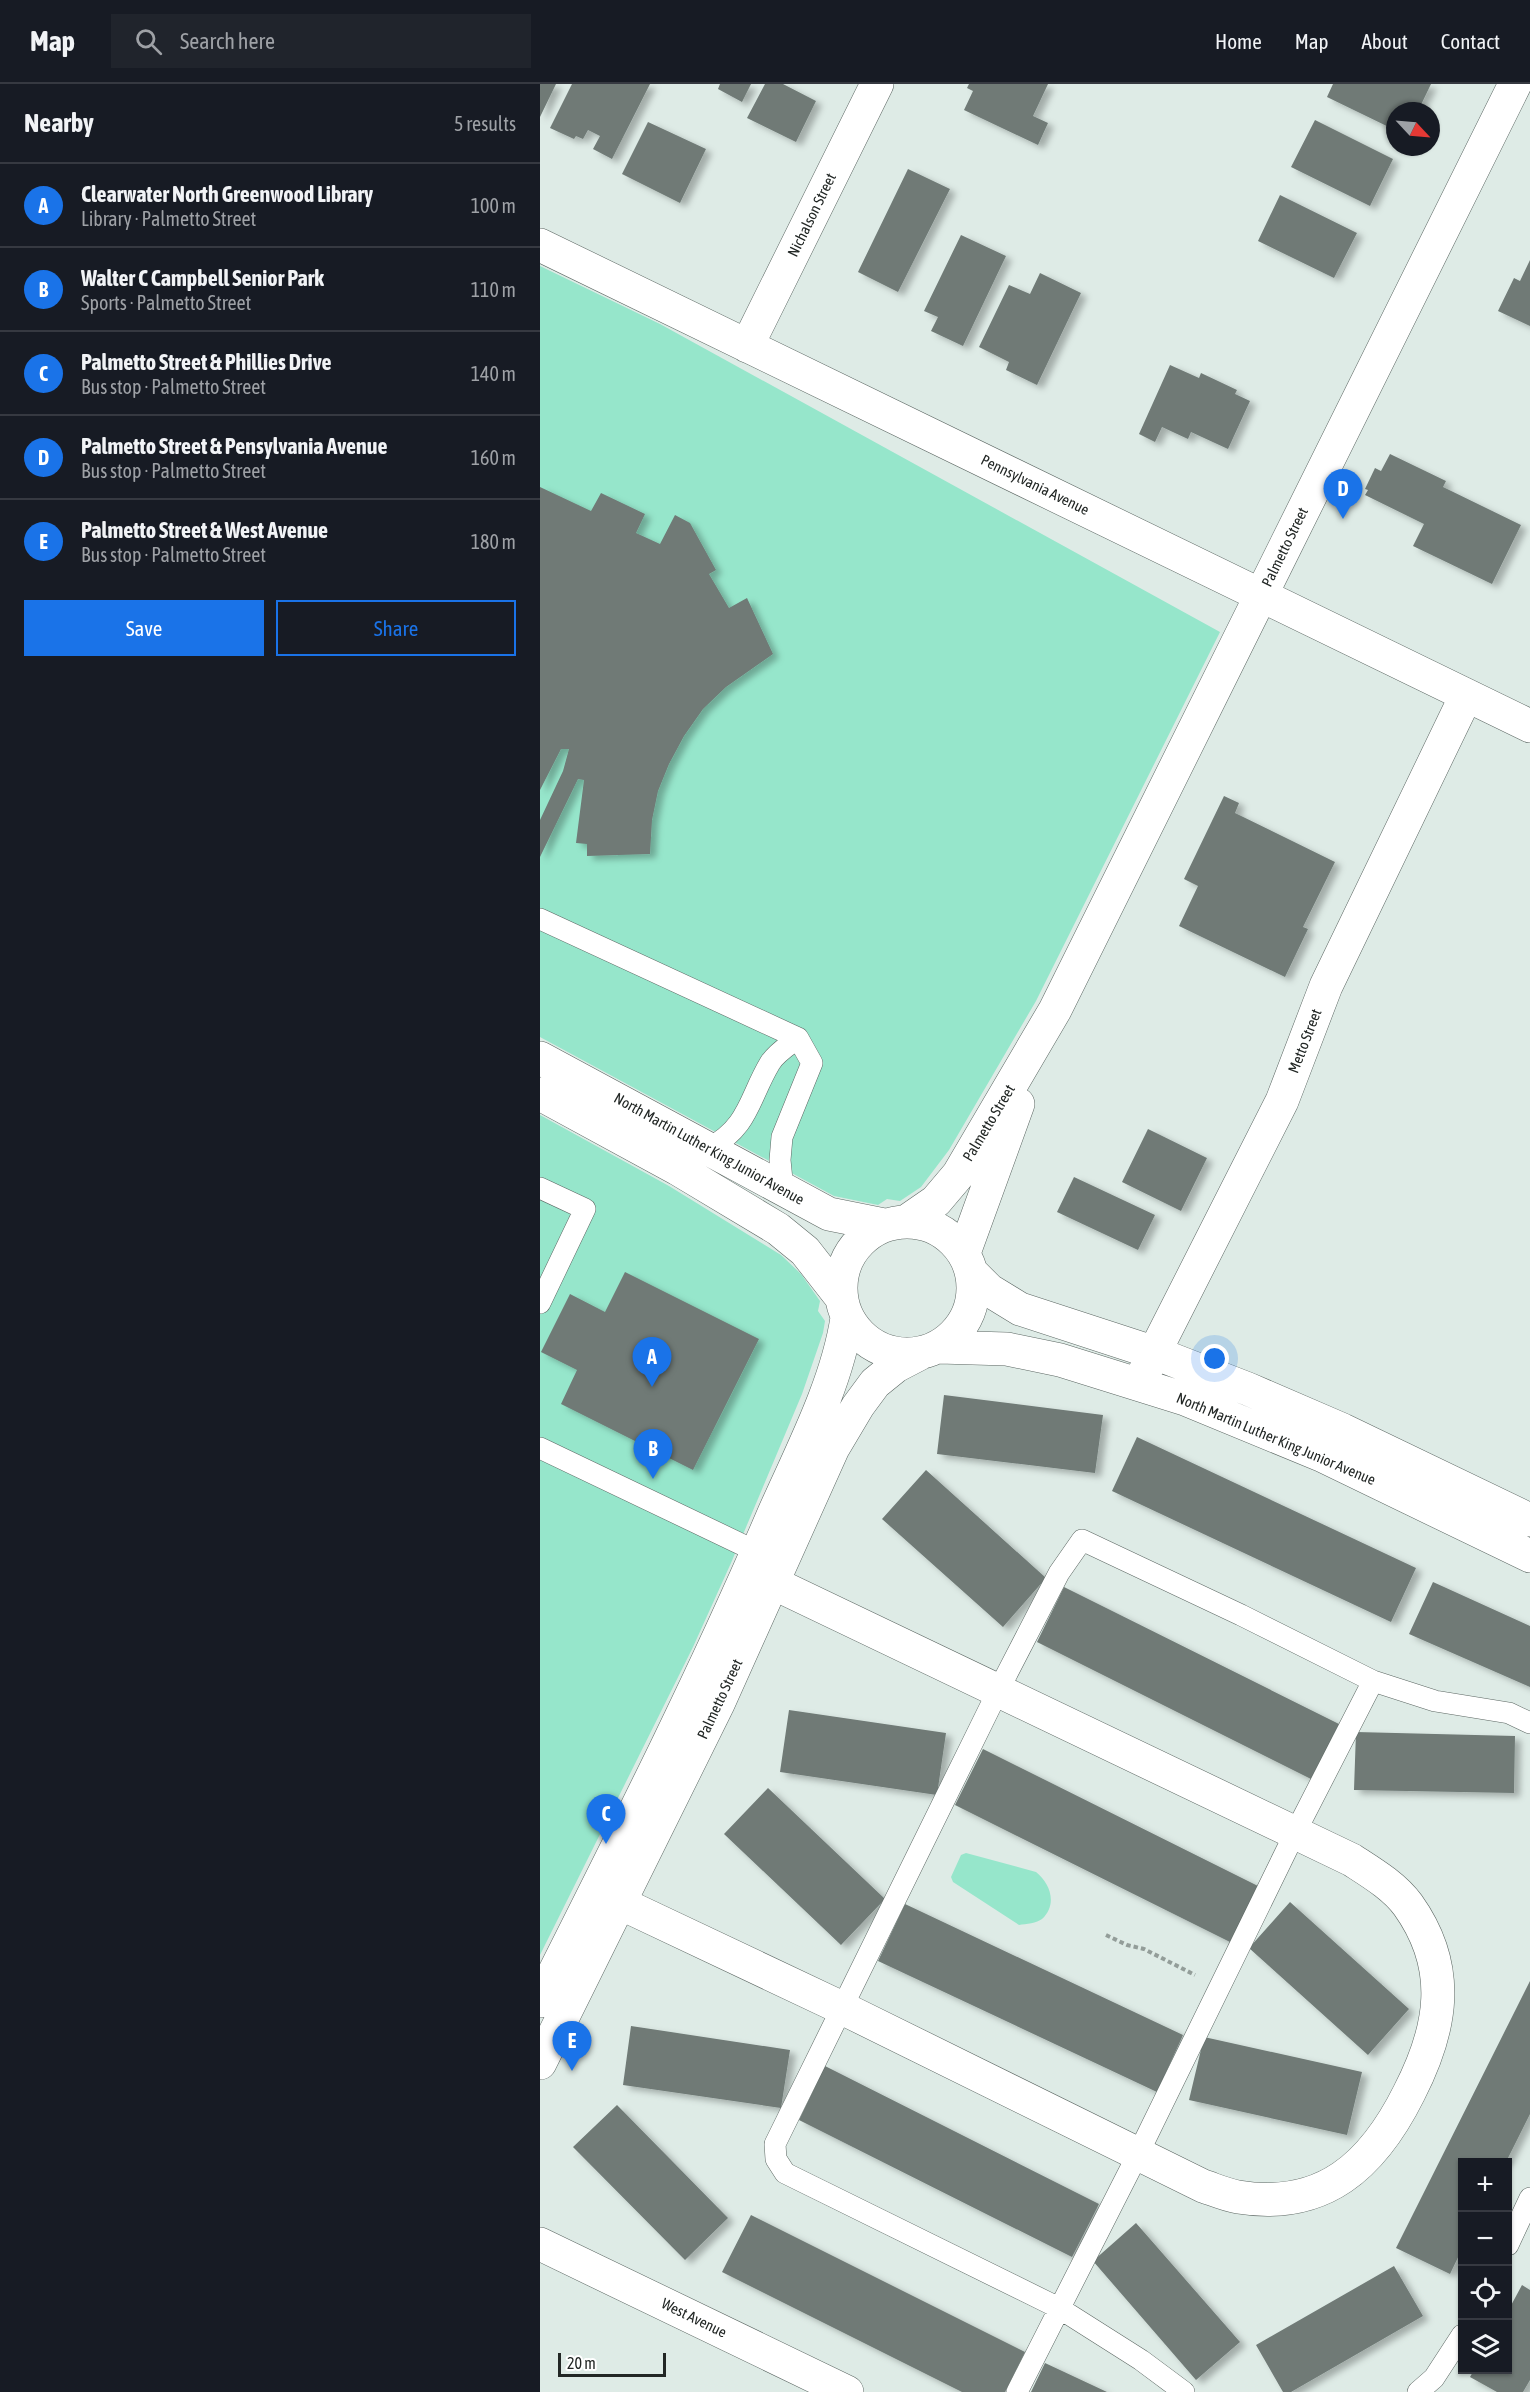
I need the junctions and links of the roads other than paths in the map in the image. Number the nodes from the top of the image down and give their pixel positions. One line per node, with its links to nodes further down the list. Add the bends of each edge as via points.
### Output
1 (877, 84): 4 (street, Nichalson Street)
2 (1515, 84): 5 (street, Palmetto Street)
3 (540, 245): 4 (street, Pennsylvania Avenue)
4 (747, 346): 5 (street, Pennsylvania Avenue)
5 (1262, 595): 6 (street, Pennsylvania Avenue); 9 (street, Palmetto Street)
6 (1466, 696): 7 (street, Pennsylvania Avenue); 21 (street, Metto Street, via 1326,986 1282,1101)
7 (1530, 726)
8 (540, 919): 10 (lane)
9 (1055, 1010): 16 (street, Palmetto Street, via 958,1174 936,1201); 17 (street, Palmetto Street, via 1021,1096)
10 (798, 1038): 13 (lane, via 771,1061 743,1119 725,1140); 15 (lane, via 812,1063 782,1137)
11 (540, 1058): 13 (street, North Martin Luther King Junior Avenue)
12 (540, 1094): 19 (street, via 778,1229 806,1251)
13 (709, 1148): 15 (street, North Martin Luther King Junior Avenue)
14 (540, 1188): 18 (lane, via 585,1209)
15 (783, 1190): 16 (street, North Martin Luther King Junior Avenue, via 829,1214)
16 (895, 1223): 17 (street, via 929,1224 949,1236); 19 (street, via 865,1236 849,1253 841,1274)
17 (968, 1263): 20 (street, via 974,1294 968,1315 956,1334); 21 (street, via 989,1290 1020,1309)
18 (540, 1303)
19 (844, 1307): 20 (street, via 860,1335 876,1348 897,1355); 26 (street, Palmetto Street, via 844,1339)
20 (929, 1350): 22 (street, North Martin Luther King Junior Avenue, via 1007,1349); 26 (street, Palmetto Street, via 896,1366 875,1383 832,1448)
21 (1155, 1353): 22 (street, Metto Street); 24 (street, via 1343,1430)
22 (1139, 1383): 25 (street, North Martin Luther King Junior Avenue, via 1310,1450)
23 (540, 1448): 26 (lane)
24 (1530, 1520)
25 (1530, 1556)
26 (766, 1568): 28 (street); 31 (street, Palmetto Street, via 718,1704); 33 (street, Palmetto Street, via 712,1656)
27 (1373, 1681): 28 (lane, via 1082,1540 1059,1573); 29 (lane, via 1435,1701 1509,1713); 30 (lane)
28 (998, 1691): 30 (street); 32 (lane)
29 (1530, 1723)
30 (1295, 1833): 35 (lane); 35 (street, via 1352,1860 1381,1879 1407,1904 1425,1935 1439,1977 1438,2011 1429,2051 1416,2079 1378,2145 1350,2173 1319,2190 1290,2198 1237,2197 1203,2186)
31 (620, 1903): 32 (street); 33 (street, Palmetto Street)
32 (842, 2008): 35 (street); 39 (lane, via 775,2144 776,2159 785,2173)
33 (547, 2013): 34 (street, Palmetto Street)
34 (540, 2063)
35 (1138, 2154): 39 (lane)
36 (1530, 2198): 37 (lane)
37 (1512, 2236)
38 (540, 2244): 41 (street, West Avenue)
39 (1059, 2308): 42 (lane); 43 (lane)
40 (1458, 2341): 44 (lane, via 1434,2378)
41 (847, 2392)
42 (1017, 2392)
43 (1184, 2392)
44 (1418, 2392)

